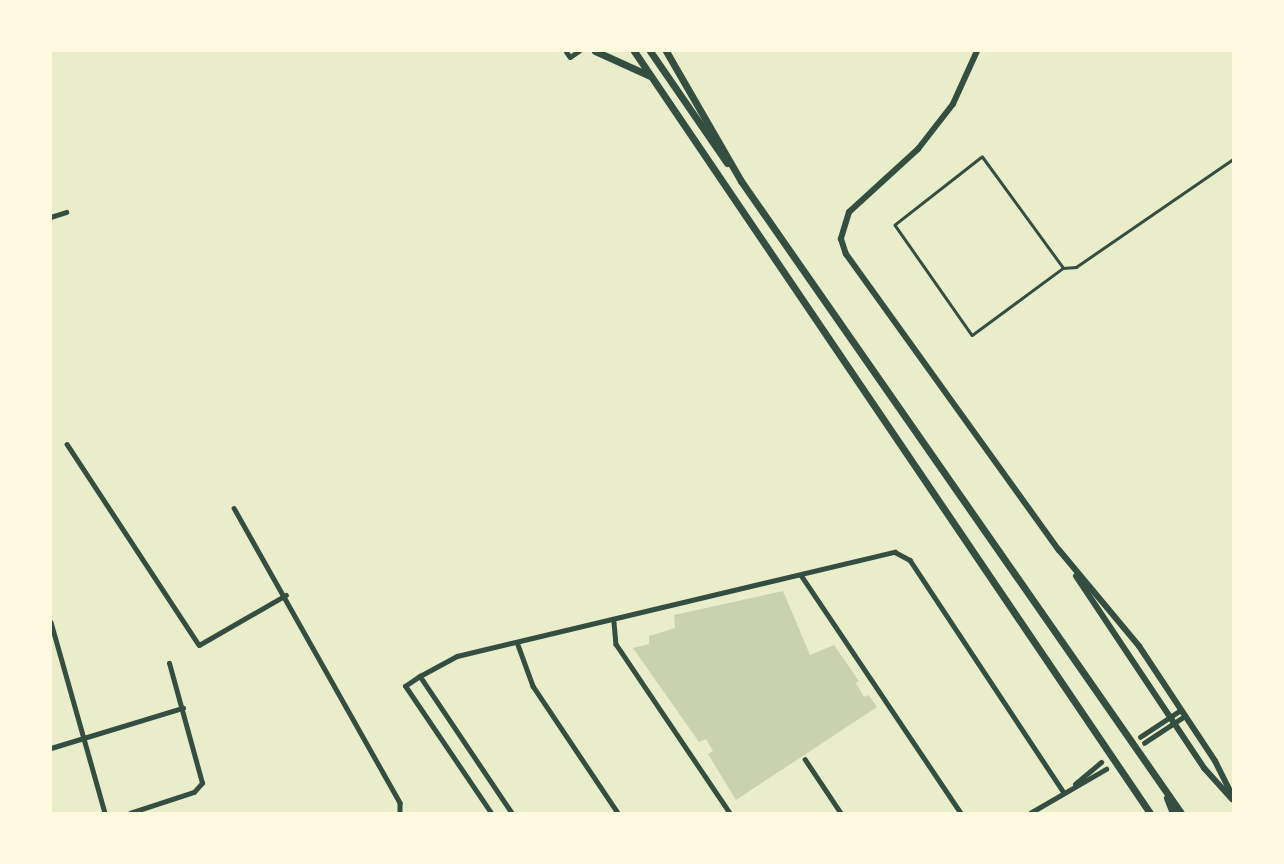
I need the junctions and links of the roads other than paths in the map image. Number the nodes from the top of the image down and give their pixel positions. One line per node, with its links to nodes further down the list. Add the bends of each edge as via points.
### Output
1 (566, 51): 2 (street, via 570,57)
2 (579, 51)
3 (595, 51): 8 (highway, via 627,62)
4 (634, 51): 8 (highway)
5 (650, 51): 10 (highway)
6 (666, 51): 10 (highway)
7 (977, 51): 16 (main road, via 953,104 918,149 849,212 841,239 854,271)
8 (653, 78): 49 (highway)
9 (1233, 159): 13 (lane, via 1076,267)
10 (741, 181): 35 (highway)
11 (66, 212): 12 (street)
12 (51, 217)
13 (1063, 268): 13 (lane, via 982,157 895,225 972,335)
14 (67, 444): 18 (street, via 199,645)
15 (234, 508): 18 (street)
16 (1059, 550): 25 (main road, via 1139,646); 26 (main road)
17 (801, 575): 20 (street); 37 (street, via 904,554); 47 (street)
18 (286, 595): 41 (street, via 400,803)
19 (51, 622): 28 (street)
20 (614, 622): 21 (street); 45 (street, via 616,644)
21 (517, 642): 23 (street, via 457,656); 44 (street, via 533,687)
22 (169, 663): 24 (street)
23 (420, 676): 42 (street, via 405,686); 43 (street)
24 (183, 708): 28 (street); 40 (street, via 202,777 199,788)
25 (1183, 713): 26 (street); 34 (main road)
26 (1172, 720): 27 (street); 29 (street); 38 (main road, via 1204,768)
27 (1140, 737)
28 (85, 741): 30 (street); 39 (street)
29 (1144, 743)
30 (51, 748)
31 (804, 759): 46 (street)
32 (1101, 762): 37 (street)
33 (1106, 769): 37 (street)
34 (1226, 783): 36 (main road); 38 (main road)
35 (1163, 788): 50 (highway); 51 (highway)
36 (1233, 789)
37 (1065, 792): 48 (street)
38 (1233, 799)
39 (105, 813)
40 (130, 813)
41 (400, 813)
42 (491, 813)
43 (512, 813)
44 (618, 813)
45 (730, 813)
46 (841, 813)
47 (961, 813)
48 (1030, 813)
49 (1150, 813)
50 (1173, 813)
51 (1181, 813)

